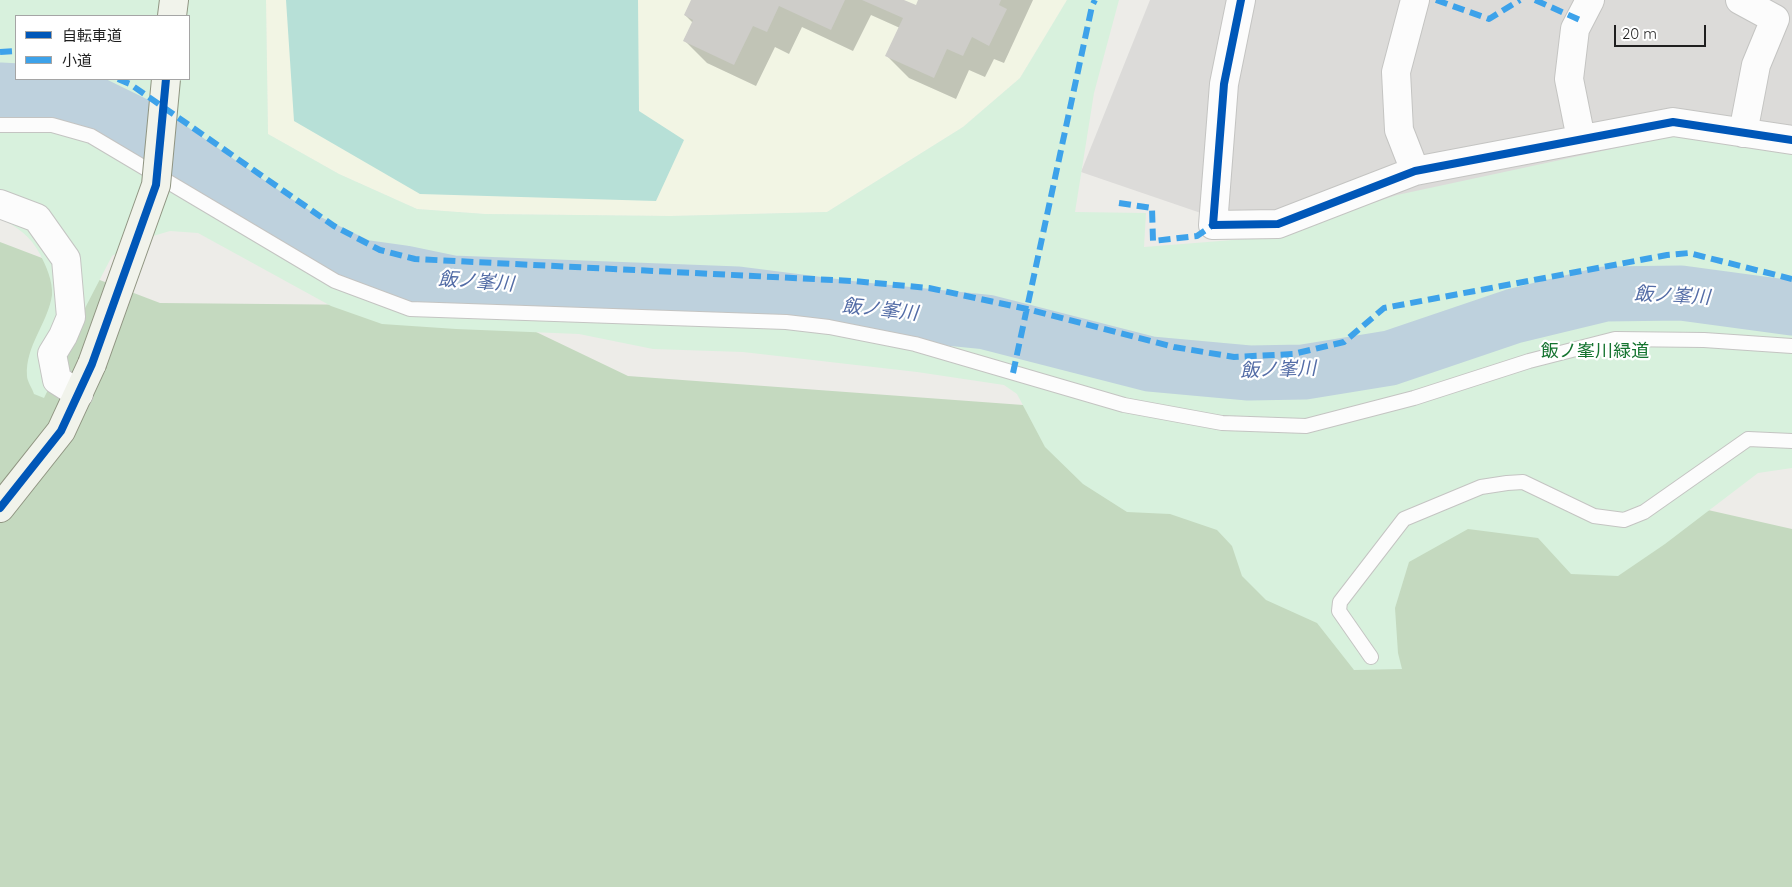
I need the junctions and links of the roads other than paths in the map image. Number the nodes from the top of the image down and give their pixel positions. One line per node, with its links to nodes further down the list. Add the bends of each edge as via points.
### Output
1 (1241, 0): 10 (street, via 1224,84 1213,225 1278,224)
2 (1415, 0): 10 (street, via 1396,72 1399,130)
3 (1590, 0): 8 (street, via 1575,29 1570,79)
4 (1740, 0): 7 (street, via 1775,19 1756,65)
5 (166, 80): 13 (street, bridge, via 156,185 92,364)
6 (0, 125): 12 (lane, via 52,125 91,136 335,281 410,309 786,322 829,327 915,344 1124,405 1222,423 1306,426 1615,339 1704,340)
7 (1744, 133): 8 (street, via 1673,122); 9 (street)
8 (1581, 139): 10 (street)
9 (1792, 140)
10 (1415, 172)
11 (0, 204): 13 (street, via 37,218 66,259 71,318 52,354 57,380)
12 (1792, 346)
13 (78, 394): 15 (street, via 61,431)
14 (1792, 441): 16 (lane, via 1748,439 1644,512 1624,520 1594,516 1523,482 1481,487 1404,518 1340,602 1338,611)
15 (0, 508)
16 (1371, 657)

